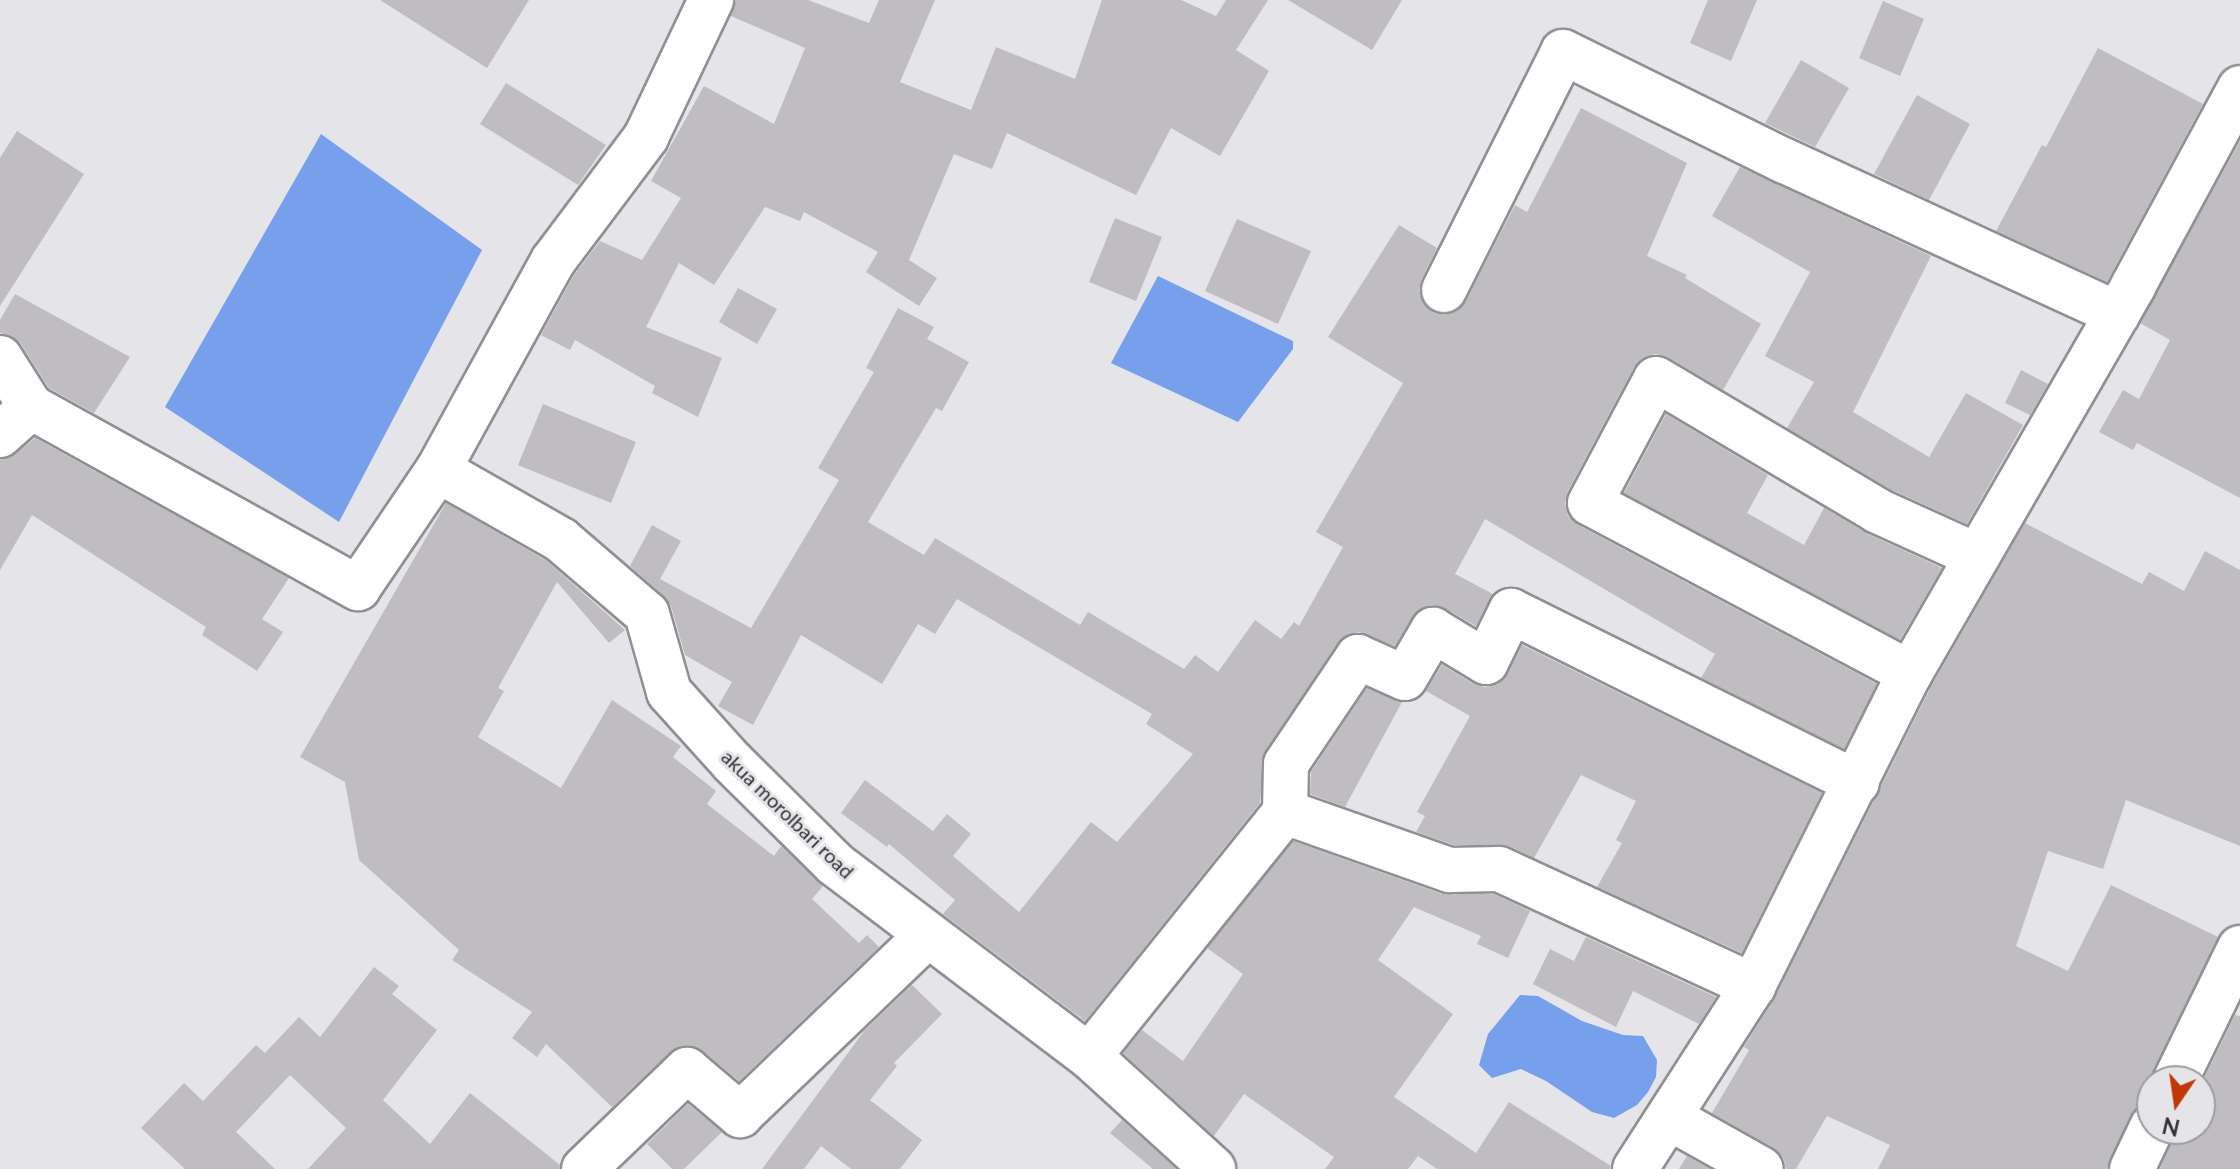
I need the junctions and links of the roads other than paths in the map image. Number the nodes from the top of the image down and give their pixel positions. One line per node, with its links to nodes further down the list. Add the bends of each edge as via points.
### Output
1 (711, 0): 7 (street, via 646,137 553,261)
2 (2238, 96): 4 (street)
3 (1444, 290): 4 (street, via 1563,52)
4 (2117, 314): 8 (street)
5 (0, 358): 6 (street)
6 (16, 421): 7 (street, via 358,588)
7 (438, 470): 12 (street, akua morolbari road, via 561,540 647,614 669,692 835,864)
8 (1977, 556): 9 (street); 9 (street, via 1878,511 1656,379 1590,503)
9 (1910, 673): 10 (street)
10 (1857, 783): 11 (street, via 1511,611 1486,662 1433,630 1405,678 1358,657 1286,764); 14 (street)
11 (1285, 812): 14 (street, via 1450,870 1499,869); 15 (street)
12 (928, 935): 15 (street, akua morolbari road); 19 (street, via 740,1115 687,1070)
13 (2240, 948): 16 (street)
14 (1753, 986): 17 (street)
15 (1089, 1056): 20 (street, akua morolbari road)
16 (2183, 1065)
17 (1670, 1118): 21 (street); 22 (street)
18 (2143, 1145): 23 (street)
19 (584, 1169)
20 (1213, 1169)
21 (1635, 1169)
22 (1761, 1169)
23 (2132, 1169)

